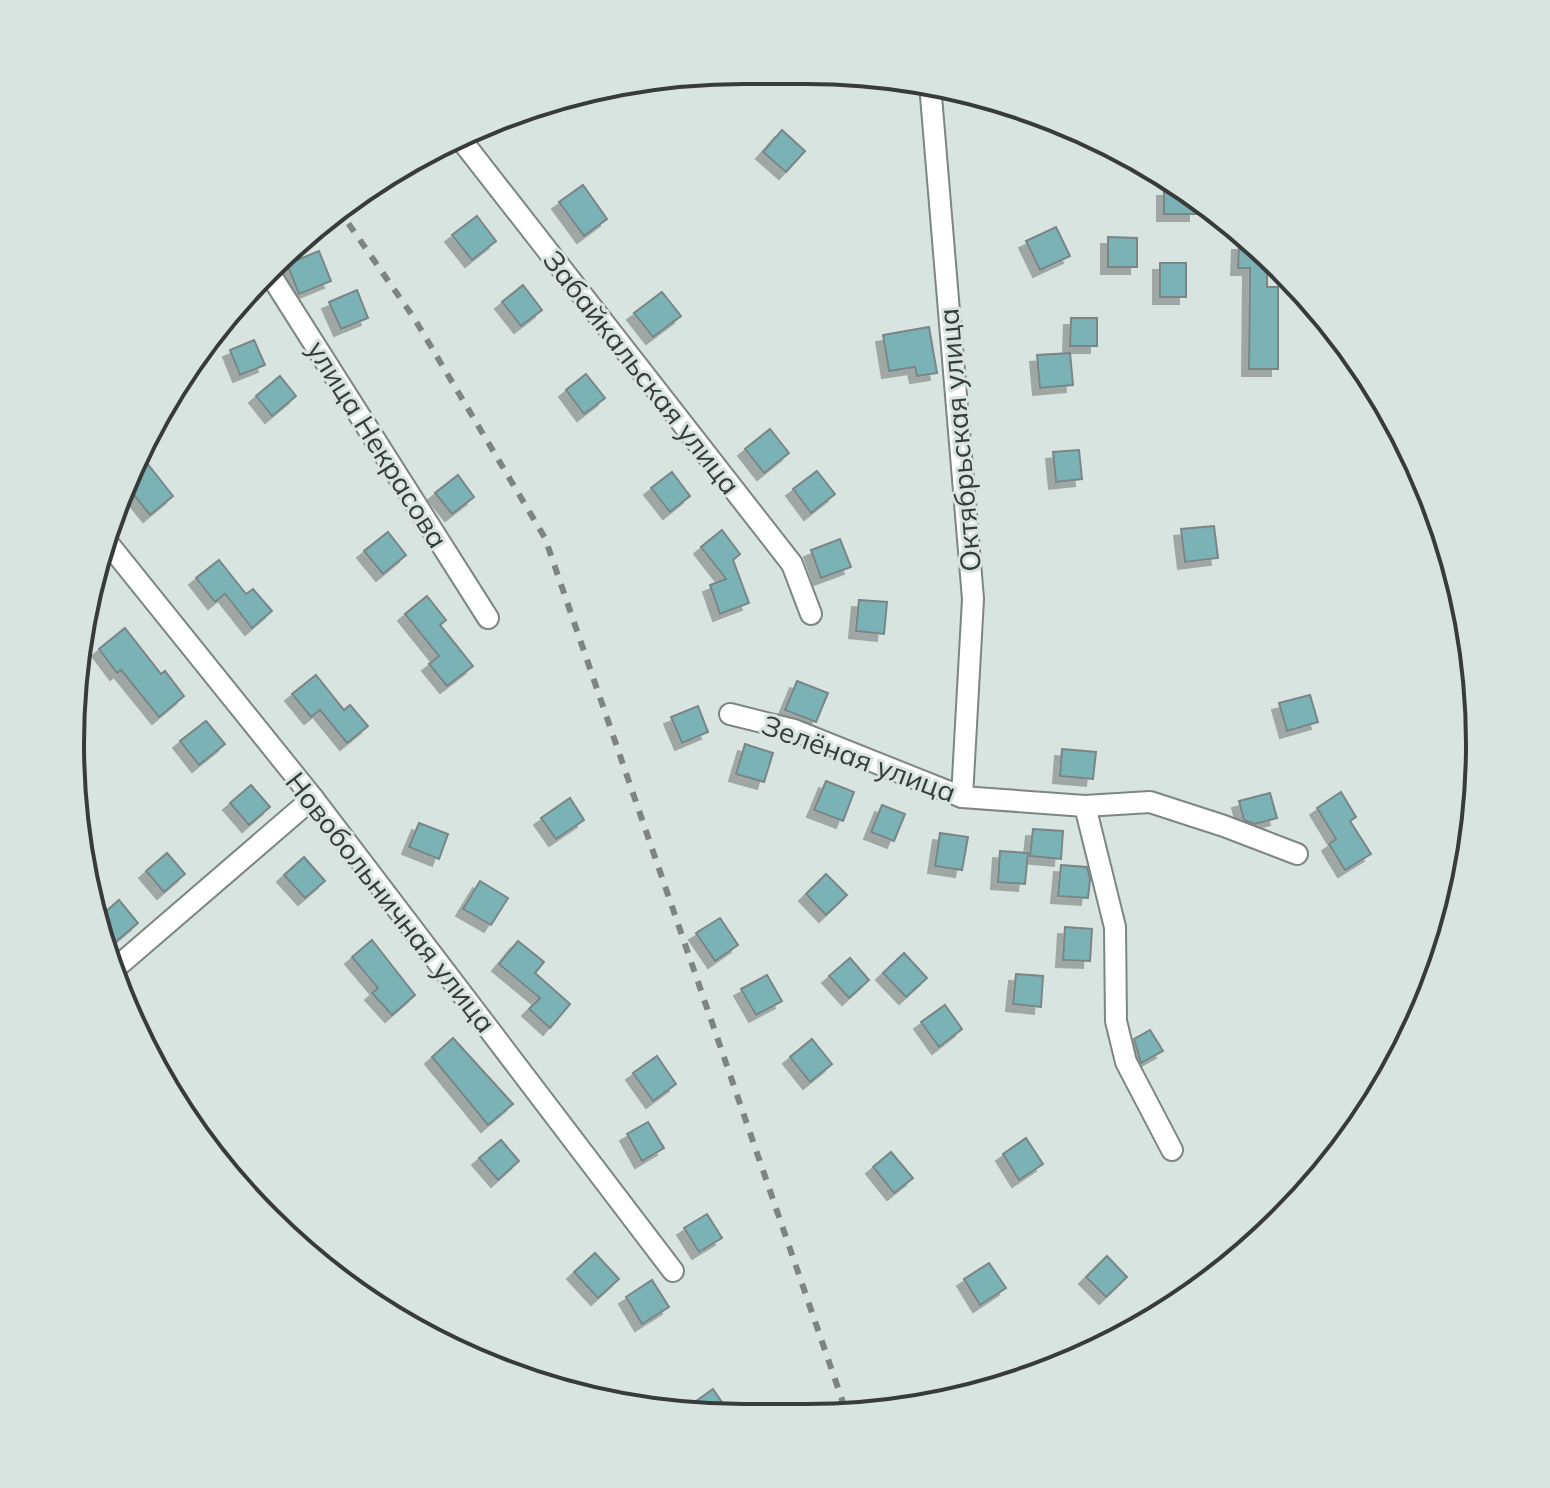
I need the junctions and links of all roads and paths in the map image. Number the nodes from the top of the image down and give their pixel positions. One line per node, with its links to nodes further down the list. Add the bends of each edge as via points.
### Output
1 (931, 96): 8 (street, Октябрьская улица, via 973,599)
2 (466, 146): 5 (street, Забайкальская улица, via 792,564)
3 (274, 280): 6 (street, улица Некрасова)
4 (113, 550): 9 (street, Новобольничная улица)
5 (811, 614)
6 (488, 618)
7 (730, 714): 8 (street, Зелёная улица, via 794,730)
8 (962, 797): 10 (street, Зелёная улица)
9 (313, 798): 12 (street); 14 (street, Новобольничная улица)
10 (1085, 806): 11 (street, Зелёная улица, via 1150,802); 13 (street, via 1115,927 1116,1021 1126,1062)
11 (1297, 854)
12 (122, 963)
13 (1172, 1150)
14 (673, 1271)

